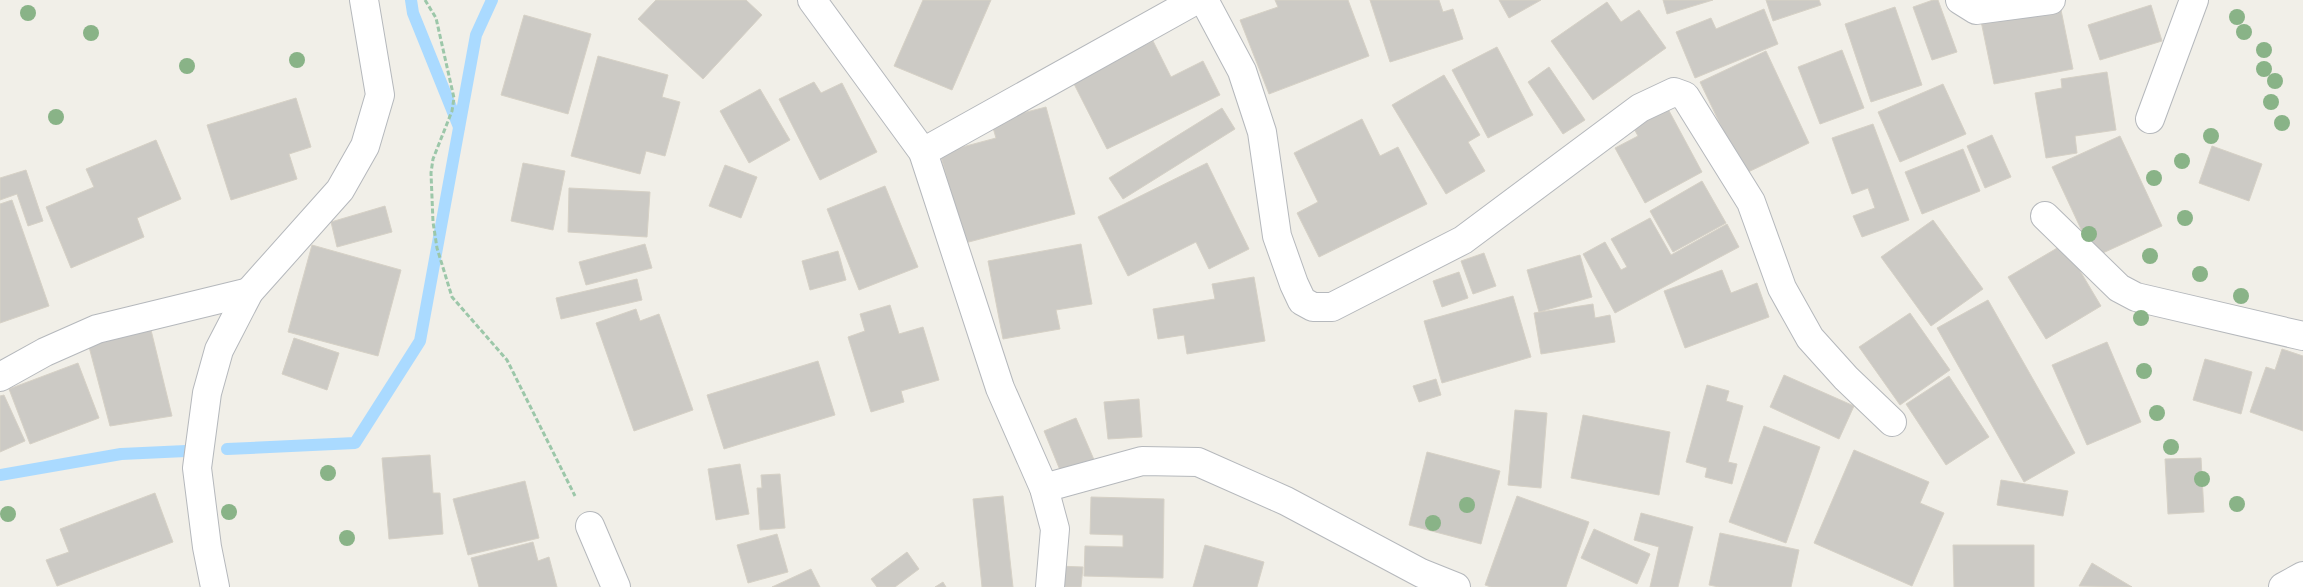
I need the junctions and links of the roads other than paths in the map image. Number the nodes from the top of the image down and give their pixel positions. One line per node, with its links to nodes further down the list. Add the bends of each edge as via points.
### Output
1 (364, 0): 11 (street, via 380,95 366,146 340,190)
2 (812, 0): 9 (street)
3 (1196, 0): 9 (street)
4 (1204, 0): 14 (street, via 1242,71 1262,132 1277,236 1302,300 1313,307 1332,307 1463,240 1640,108 1674,92 1685,96 1751,202 1782,288 1810,338)
5 (1960, 0): 6 (street, via 1976,10)
6 (2051, 0)
7 (2194, 0): 8 (street)
8 (2150, 119)
9 (923, 152): 15 (street, via 1000,388)
10 (2046, 216): 12 (street, via 2119,288 2136,297)
11 (249, 292): 13 (street, via 98,329 45,352); 18 (street, via 219,350 207,393 197,468 206,547)
12 (2303, 336)
13 (0, 377)
14 (1892, 422)
15 (1044, 488): 20 (street, via 1055,529); 21 (street, via 1142,461 1198,462 1286,501 1421,573)
16 (590, 526): 19 (street)
17 (2303, 576): 22 (street)
18 (215, 587)
19 (616, 587)
20 (1050, 587)
21 (1456, 587)
22 (2283, 587)

